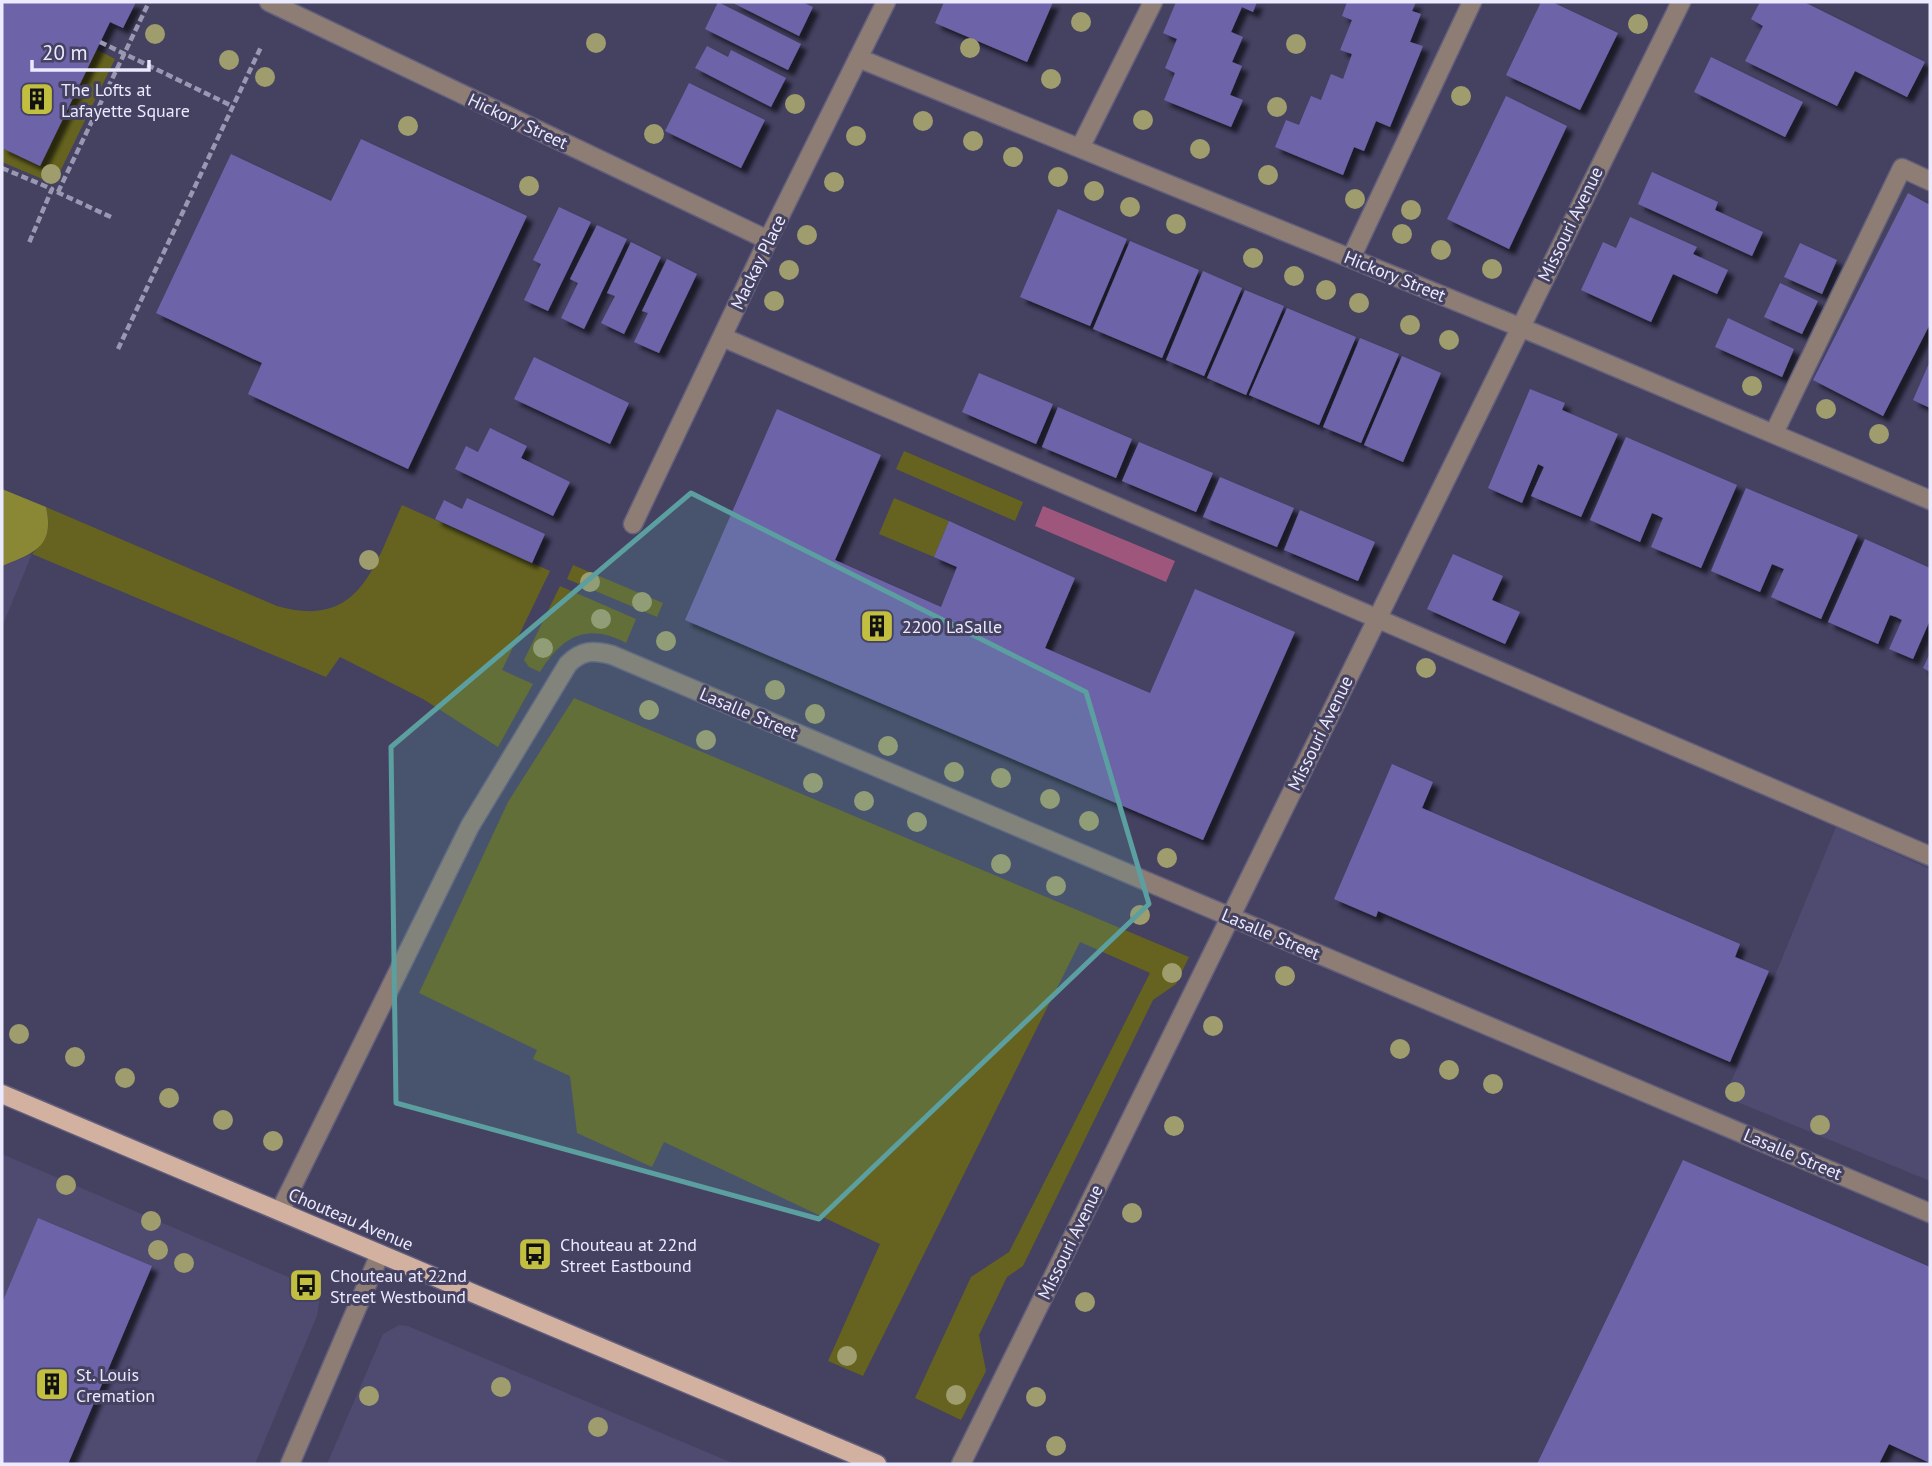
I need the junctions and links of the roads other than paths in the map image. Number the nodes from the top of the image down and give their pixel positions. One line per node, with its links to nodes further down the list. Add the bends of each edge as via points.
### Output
1 (269, 2): 9 (street, Hickory Street)
2 (886, 2): 6 (street, Mackay Place)
3 (1153, 2): 7 (street)
4 (1472, 2): 10 (street)
5 (1681, 2): 11 (street, Missouri Avenue)
6 (858, 58): 7 (street, Hickory Street); 9 (street, Mackay Place)
7 (1080, 148): 10 (street, Hickory Street)
8 (1930, 181): 13 (street, via 1902,167)
9 (768, 240): 12 (street, Mackay Place)
10 (1351, 258): 11 (street, Hickory Street)
11 (1520, 327): 13 (street, Hickory Street); 16 (street, Missouri Avenue)
12 (722, 337): 15 (street, Mackay Place); 16 (street)
13 (1774, 433): 14 (street, Hickory Street)
14 (1930, 500)
15 (633, 524)
16 (1376, 619): 17 (street); 18 (street, Missouri Avenue)
17 (1930, 856)
18 (1230, 917): 20 (street, Lasalle Street, via 612,655 578,654 498,776); 21 (street, Lasalle Street); 25 (street, Missouri Avenue)
19 (2, 1094): 20 (main road, Chouteau Avenue)
20 (280, 1211): 22 (main road, Chouteau Avenue)
21 (1930, 1213)
22 (380, 1254): 23 (street); 24 (main road, Chouteau Avenue)
23 (290, 1464)
24 (877, 1464)
25 (961, 1464)

